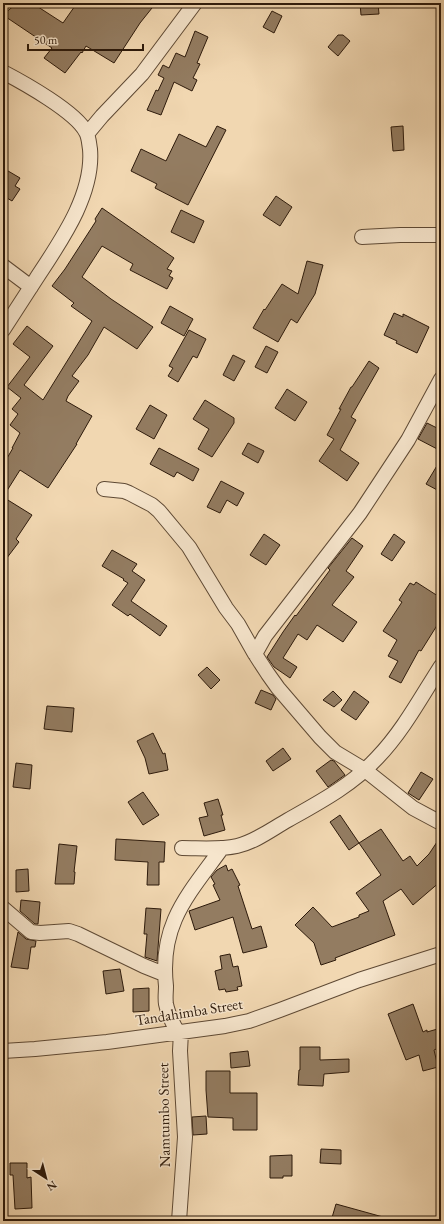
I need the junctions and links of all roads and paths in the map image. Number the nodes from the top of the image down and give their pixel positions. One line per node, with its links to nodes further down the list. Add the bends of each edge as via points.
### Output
1 (195, 3): 3 (street, via 142,74)
2 (3, 72): 3 (street, via 71,114)
3 (88, 134): 7 (street, via 90,157 85,190 60,242)
4 (441, 235): 5 (street)
5 (362, 238)
6 (3, 266): 7 (street)
7 (31, 287): 8 (street)
8 (3, 330)
9 (441, 379): 11 (street, via 408,440 364,508 265,636)
10 (104, 489): 11 (street, via 124,491 159,511 189,547)
11 (255, 654): 13 (street, via 278,688 320,737 335,752)
12 (441, 666): 13 (street, via 407,720 378,758)
13 (365, 770): 14 (street, via 419,812); 16 (street, via 345,786 258,837 244,844)
14 (441, 823)
15 (182, 848): 16 (street)
16 (222, 848): 19 (street, via 190,891 169,931)
17 (3, 908): 19 (street, via 29,932 69,931)
18 (441, 954): 20 (street, Tandahimba Street, via 358,980 249,1020)
19 (164, 974): 20 (street, via 166,1004)
20 (179, 1032): 21 (street, Tandahimba Street, via 35,1050); 22 (street, Namtumbo Street, via 185,1137)
21 (3, 1051)
22 (179, 1221)

